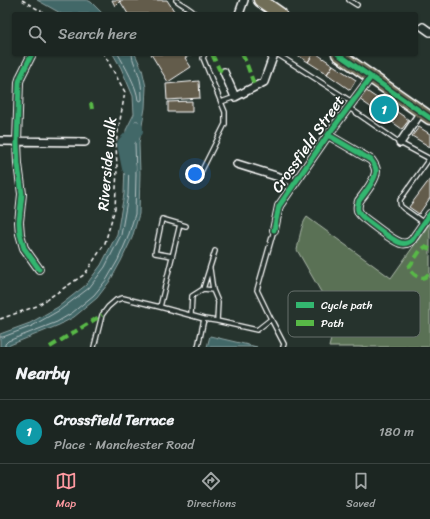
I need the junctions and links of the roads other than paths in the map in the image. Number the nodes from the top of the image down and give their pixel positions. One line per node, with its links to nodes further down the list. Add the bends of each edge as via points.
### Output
1 (176, 0): 6 (lane)
2 (244, 0): 7 (street)
3 (260, 0): 8 (highway)
4 (349, 0): 5 (lane)
5 (357, 6)
6 (194, 12)
7 (240, 12)
8 (277, 12)
9 (423, 27): 10 (street)
10 (430, 32)
11 (31, 56): 24 (street, via 19,82)
12 (204, 56): 19 (lane)
13 (274, 56): 18 (street, via 264,82)
14 (278, 56): 20 (lane)
15 (345, 56): 17 (highway)
16 (224, 72): 18 (street)
17 (371, 77): 20 (street, Crossfield Street); 21 (highway)
18 (235, 97): 19 (lane)
19 (221, 102): 29 (lane, via 225,112 225,124)
20 (350, 105): 22 (street, Crossfield Street); 26 (lane)
21 (425, 115): 26 (street)
22 (328, 135): 30 (street, Crossfield Street); 32 (street, via 371,160 375,166 375,179 357,206 364,218 398,242 405,244 410,242)
23 (0, 141): 24 (street)
24 (17, 142): 25 (street); 38 (street, via 22,194 20,234 24,248)
25 (85, 142)
26 (400, 143): 27 (lane)
27 (429, 159): 32 (lane, via 400,200 400,206)
28 (237, 164): 30 (street)
29 (201, 172)
30 (295, 182): 35 (street, Crossfield Street, via 279,206)
31 (430, 214): 32 (street)
32 (424, 223)
33 (180, 224): 34 (lane); 37 (lane); 37 (lane, via 162,219 155,253)
34 (186, 226)
35 (274, 230): 45 (lane, via 257,290)
36 (215, 252): 39 (lane)
37 (172, 256): 42 (lane)
38 (39, 268)
39 (210, 268): 40 (lane); 41 (lane)
40 (203, 289): 41 (lane); 43 (lane, via 192,296)
41 (213, 290): 46 (lane, via 218,302)
42 (160, 307): 43 (lane); 47 (lane, via 123,298 116,300 102,315)
43 (191, 315): 44 (lane)
44 (204, 319): 46 (lane); 48 (lane)
45 (271, 319): 46 (lane, via 257,330); 49 (lane, via 284,344)
46 (217, 321)
47 (94, 347)
48 (198, 347)
49 (283, 347)

